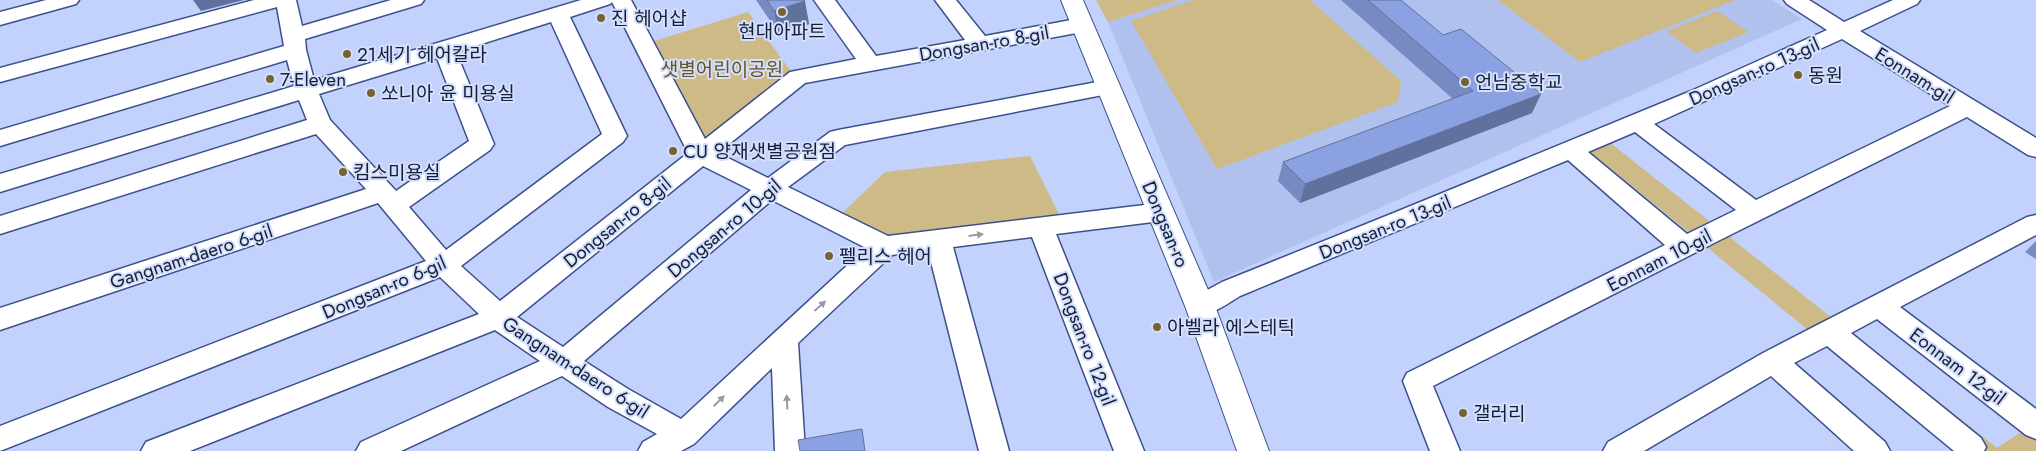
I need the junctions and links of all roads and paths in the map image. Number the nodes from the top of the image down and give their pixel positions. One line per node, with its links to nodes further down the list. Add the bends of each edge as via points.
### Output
1 (69, 0): 13 (street)
2 (278, 0): 20 (street)
3 (286, 0): 16 (street, Gangnam-daero 6-gil)
4 (414, 0): 16 (street)
5 (603, 0): 12 (street)
6 (621, 0): 29 (street)
7 (824, 0): 19 (street)
8 (945, 0): 17 (street)
9 (1072, 0): 14 (street, Dongsan-ro)
10 (1794, 0): 15 (street, Eonnam-gil)
11 (1910, 0): 15 (street, Dongsan-ro 13-gil)
12 (558, 14): 18 (street); 41 (street, Dongsan-ro 6-gil, via 615,136)
13 (0, 19)
14 (1082, 25): 17 (street, Dongsan-ro 8-gil); 21 (street, Dongsan-ro)
15 (1843, 30): 23 (street, Eonnam-gil); 24 (street, Dongsan-ro 13-gil)
16 (294, 43): 22 (street, Gangnam-daero 6-gil); 26 (street)
17 (980, 44): 19 (street, Dongsan-ro 8-gil)
18 (444, 48): 22 (street); 32 (street, via 482,144)
19 (871, 64): 29 (street, Dongsan-ro 8-gil, via 798,77)
20 (0, 75)
21 (1108, 87): 31 (street, Dongsan-ro 10-gil, via 838,138); 33 (street, Dongsan-ro)
22 (306, 90): 25 (street, Gangnam-daero 6-gil); 30 (street)
23 (1968, 108): 27 (street, Eonnam-gil); 34 (street, Eonnam 10-gil)
24 (1637, 122): 28 (street, Dongsan-ro 13-gil); 34 (street)
25 (320, 124): 32 (street, Gangnam-daero 6-gil); 36 (street)
26 (0, 138)
27 (2036, 149)
28 (1571, 150): 40 (street); 42 (street, Dongsan-ro 13-gil, via 1232,289)
29 (701, 154): 31 (street); 44 (street, Dongsan-ro 8-gil)
30 (0, 183)
31 (769, 189): 39 (street); 49 (street, Dongsan-ro 10-gil)
32 (388, 198): 41 (street, Gangnam-daero 6-gil); 45 (street, Gangnam-daero 6-gil)
33 (1161, 212): 37 (street); 42 (street, Dongsan-ro)
34 (1755, 212): 40 (street, Eonnam 10-gil)
35 (2036, 224): 43 (street)
36 (0, 226)
37 (1041, 227): 38 (street, one-way to 37); 59 (street, Dongsan-ro 12-gil)
38 (938, 240): 39 (street); 58 (street)
39 (884, 246): 47 (street, one-way to 39)
40 (1685, 247): 61 (street, Eonnam 10-gil, via 1417,381)
41 (444, 265): 44 (street, Gangnam-daero 6-gil); 51 (street, Dongsan-ro 6-gil)
42 (1200, 306): 60 (street, Dongsan-ro)
43 (1879, 306): 46 (street); 50 (street, Eonnam 12-gil)
44 (499, 317): 49 (street, Gangnam-daero 6-gil); 54 (street, Dongsan-ro 8-gil)
45 (0, 320)
46 (1830, 332): 48 (street); 53 (street)
47 (784, 339): 52 (street, one-way to 47); 57 (street, one-way to 47)
48 (1774, 361): 62 (street); 63 (street)
49 (564, 362): 52 (street, Gangnam-daero 6-gil); 55 (street, Dongsan-ro 10-gil)
50 (2033, 419)
51 (0, 439)
52 (684, 443): 56 (street)
53 (1972, 447)
54 (156, 451)
55 (371, 451)
56 (653, 451)
57 (790, 451)
58 (994, 451)
59 (1128, 451)
60 (1253, 451)
61 (1445, 451)
62 (1618, 451)
63 (1875, 451)

